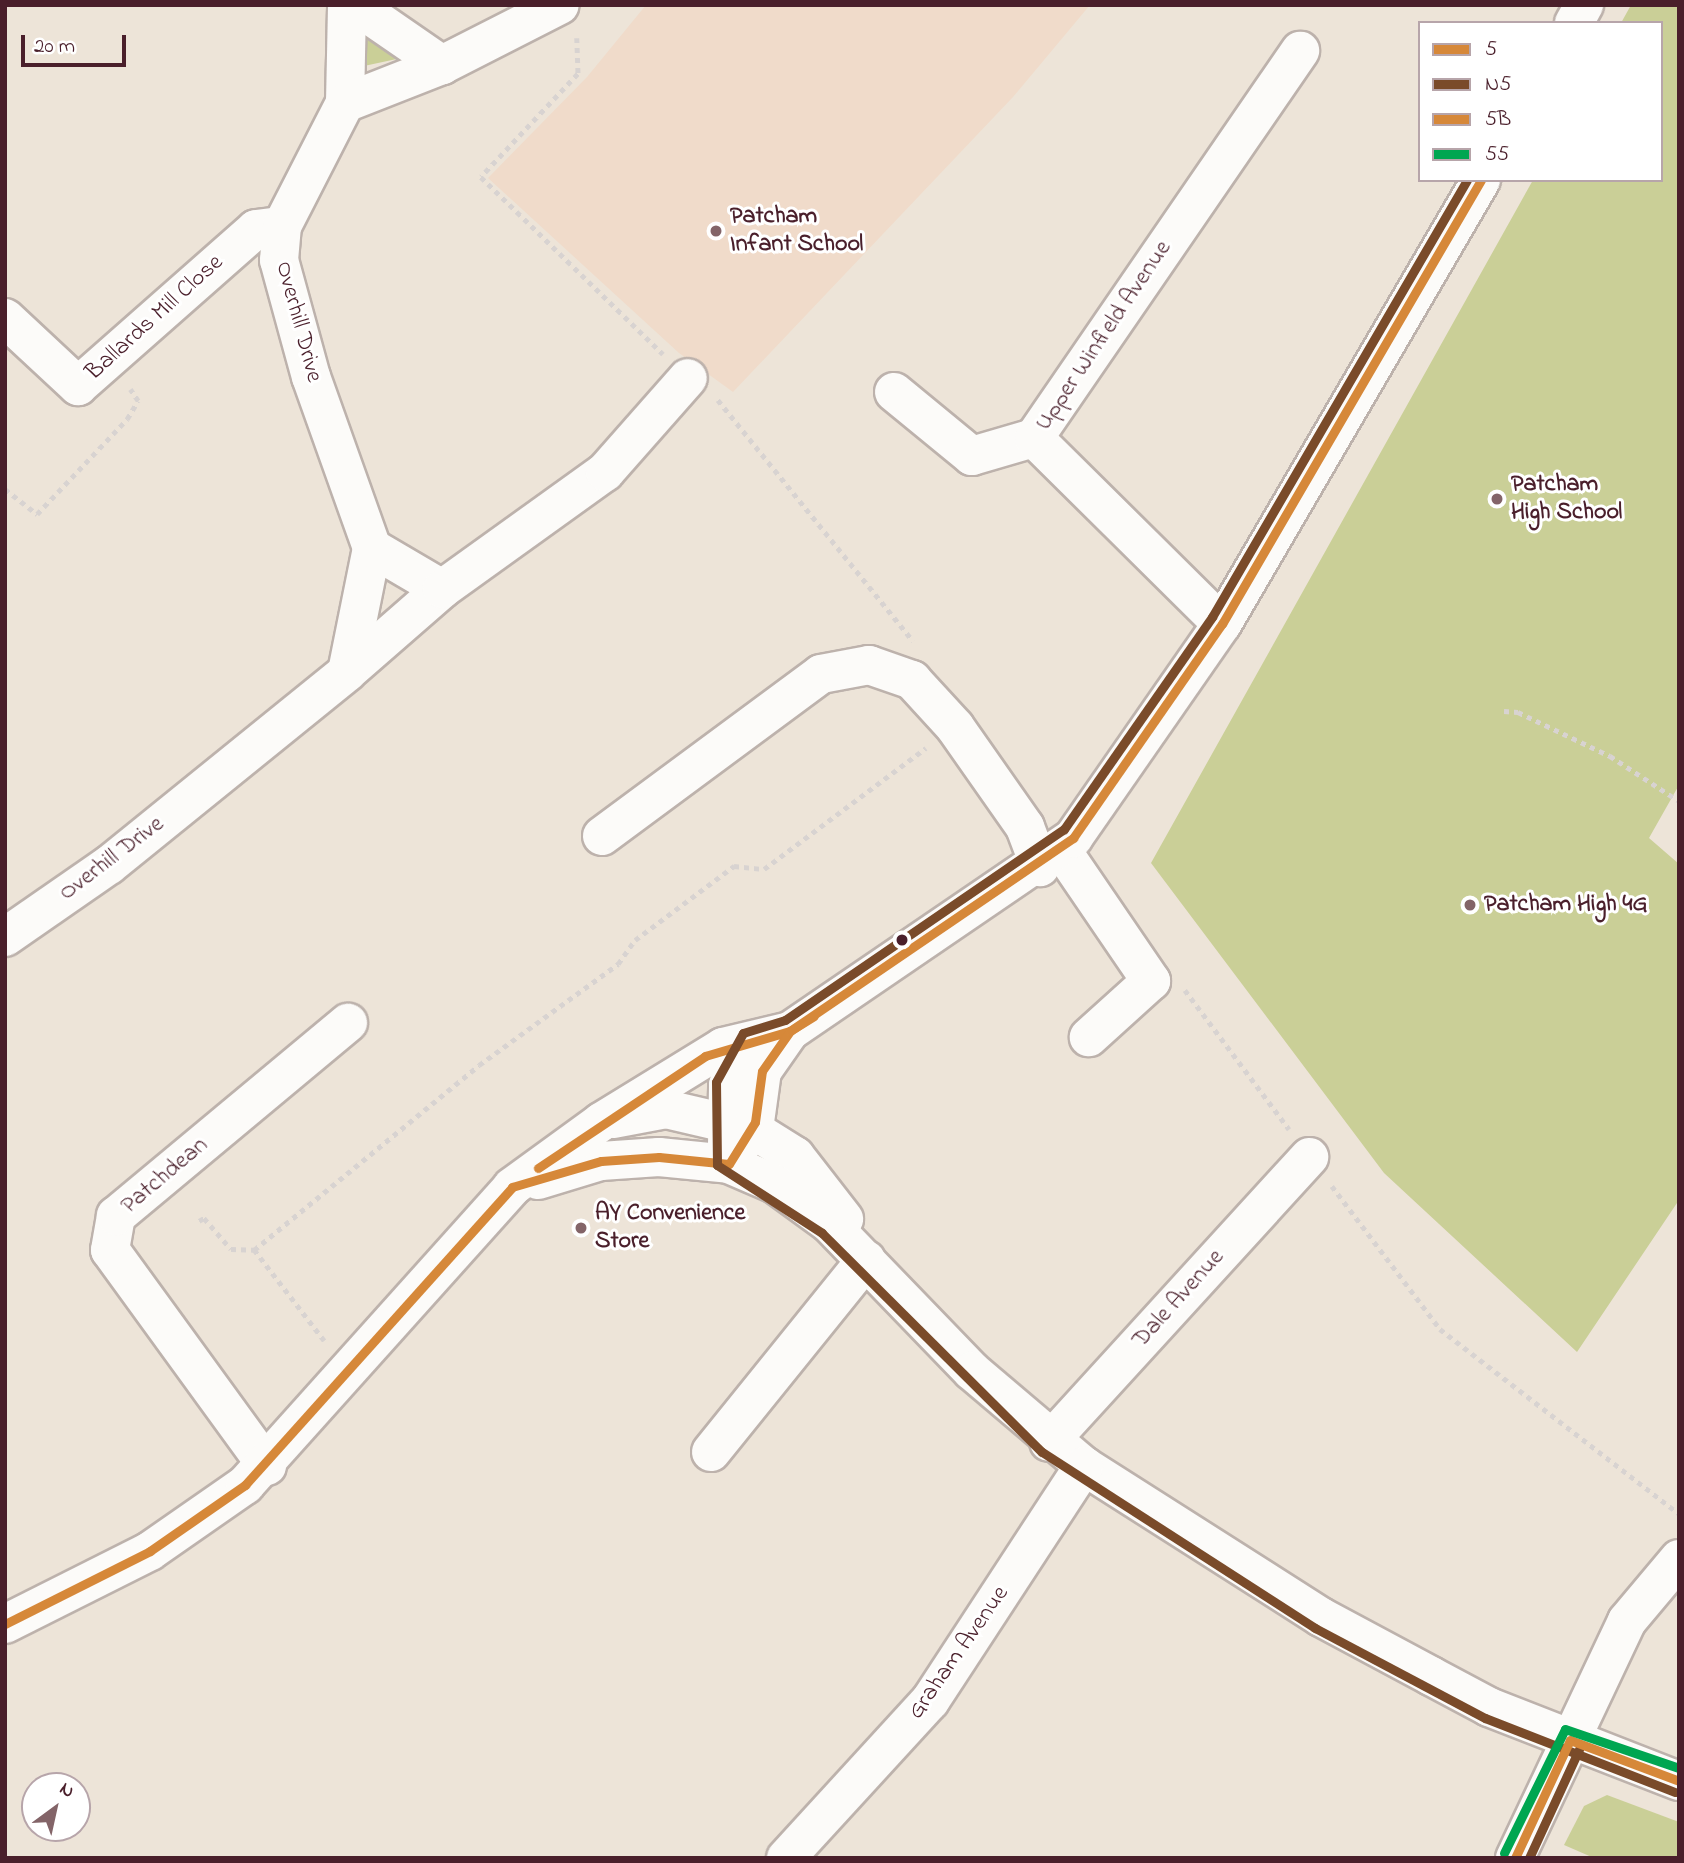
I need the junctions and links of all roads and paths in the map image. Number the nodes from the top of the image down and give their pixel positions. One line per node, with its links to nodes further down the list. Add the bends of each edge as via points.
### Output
1 (347, 5): 8 (street, Overhill Drive)
2 (355, 5): 7 (street)
3 (1584, 5): 5 (street)
4 (569, 19): 7 (street); 13 (path, via 578,74 481,177)
5 (1575, 21)
6 (1300, 51): 15 (street, Upper Winfield Avenue)
7 (442, 65): 8 (street)
8 (345, 103): 10 (street, Overhill Drive)
9 (1480, 182): 19 (street)
10 (282, 226): 12 (street, Ballards Mill Close, via 256,229); 17 (street, Overhill Drive, via 279,260 311,377)
11 (5, 318): 12 (street, Ballards Mill Close, via 78,386)
12 (111, 359): 16 (path, via 138,401 127,419 37,514)
13 (688, 379): 18 (street, Overhill Drive, via 605,472); 20 (path, via 721,403)
14 (894, 392): 15 (street, via 972,456)
15 (1034, 438): 19 (street, Upper Winfield Avenue)
16 (5, 489)
17 (372, 548): 18 (street); 21 (street)
18 (442, 589): 21 (street, Overhill Drive)
19 (1222, 624): 26 (street)
20 (919, 647)
21 (347, 672): 27 (street, Overhill Drive, via 109,865)
22 (1504, 712): 24 (path, via 1518,712 1610,756)
23 (955, 727): 25 (street, via 912,680 869,665 821,674); 26 (street); 39 (path, via 764,869 734,866 657,923 618,964 479,1065)
24 (1679, 801)
25 (602, 836)
26 (1050, 858): 30 (street); 31 (street, via 1151,981)
27 (5, 937)
28 (1179, 981): 35 (path)
29 (348, 1023): 44 (street, Patchdean, via 116,1216 110,1250)
30 (790, 1031): 32 (street); 34 (street, via 762,1071)
31 (1089, 1037)
32 (752, 1042): 33 (street, via 705,1056); 34 (street, via 728,1085)
33 (601, 1122): 34 (street, via 666,1109); 37 (street)
34 (738, 1124): 36 (street); 40 (street, via 795,1156 843,1217)
35 (1309, 1157): 42 (street, Dale Avenue); 46 (path, via 1440,1329)
36 (729, 1164): 37 (street, via 659,1157 601,1161); 40 (street, via 775,1184)
37 (512, 1187): 41 (street)
38 (199, 1221): 39 (path, via 204,1218 231,1249)
39 (254, 1250): 41 (path)
40 (866, 1260): 42 (street); 43 (street)
41 (350, 1374): 44 (street)
42 (1049, 1442): 45 (street)
43 (712, 1452)
44 (267, 1466): 48 (street, via 149,1551)
45 (1084, 1466): 49 (street, via 1321,1617 1489,1707); 51 (street, Graham Avenue, via 930,1701)
46 (1679, 1514)
47 (1679, 1559): 49 (street, via 1627,1621)
48 (5, 1624)
49 (1570, 1740): 50 (street); 52 (street)
50 (1679, 1781)
51 (786, 1858)
52 (1515, 1858)

